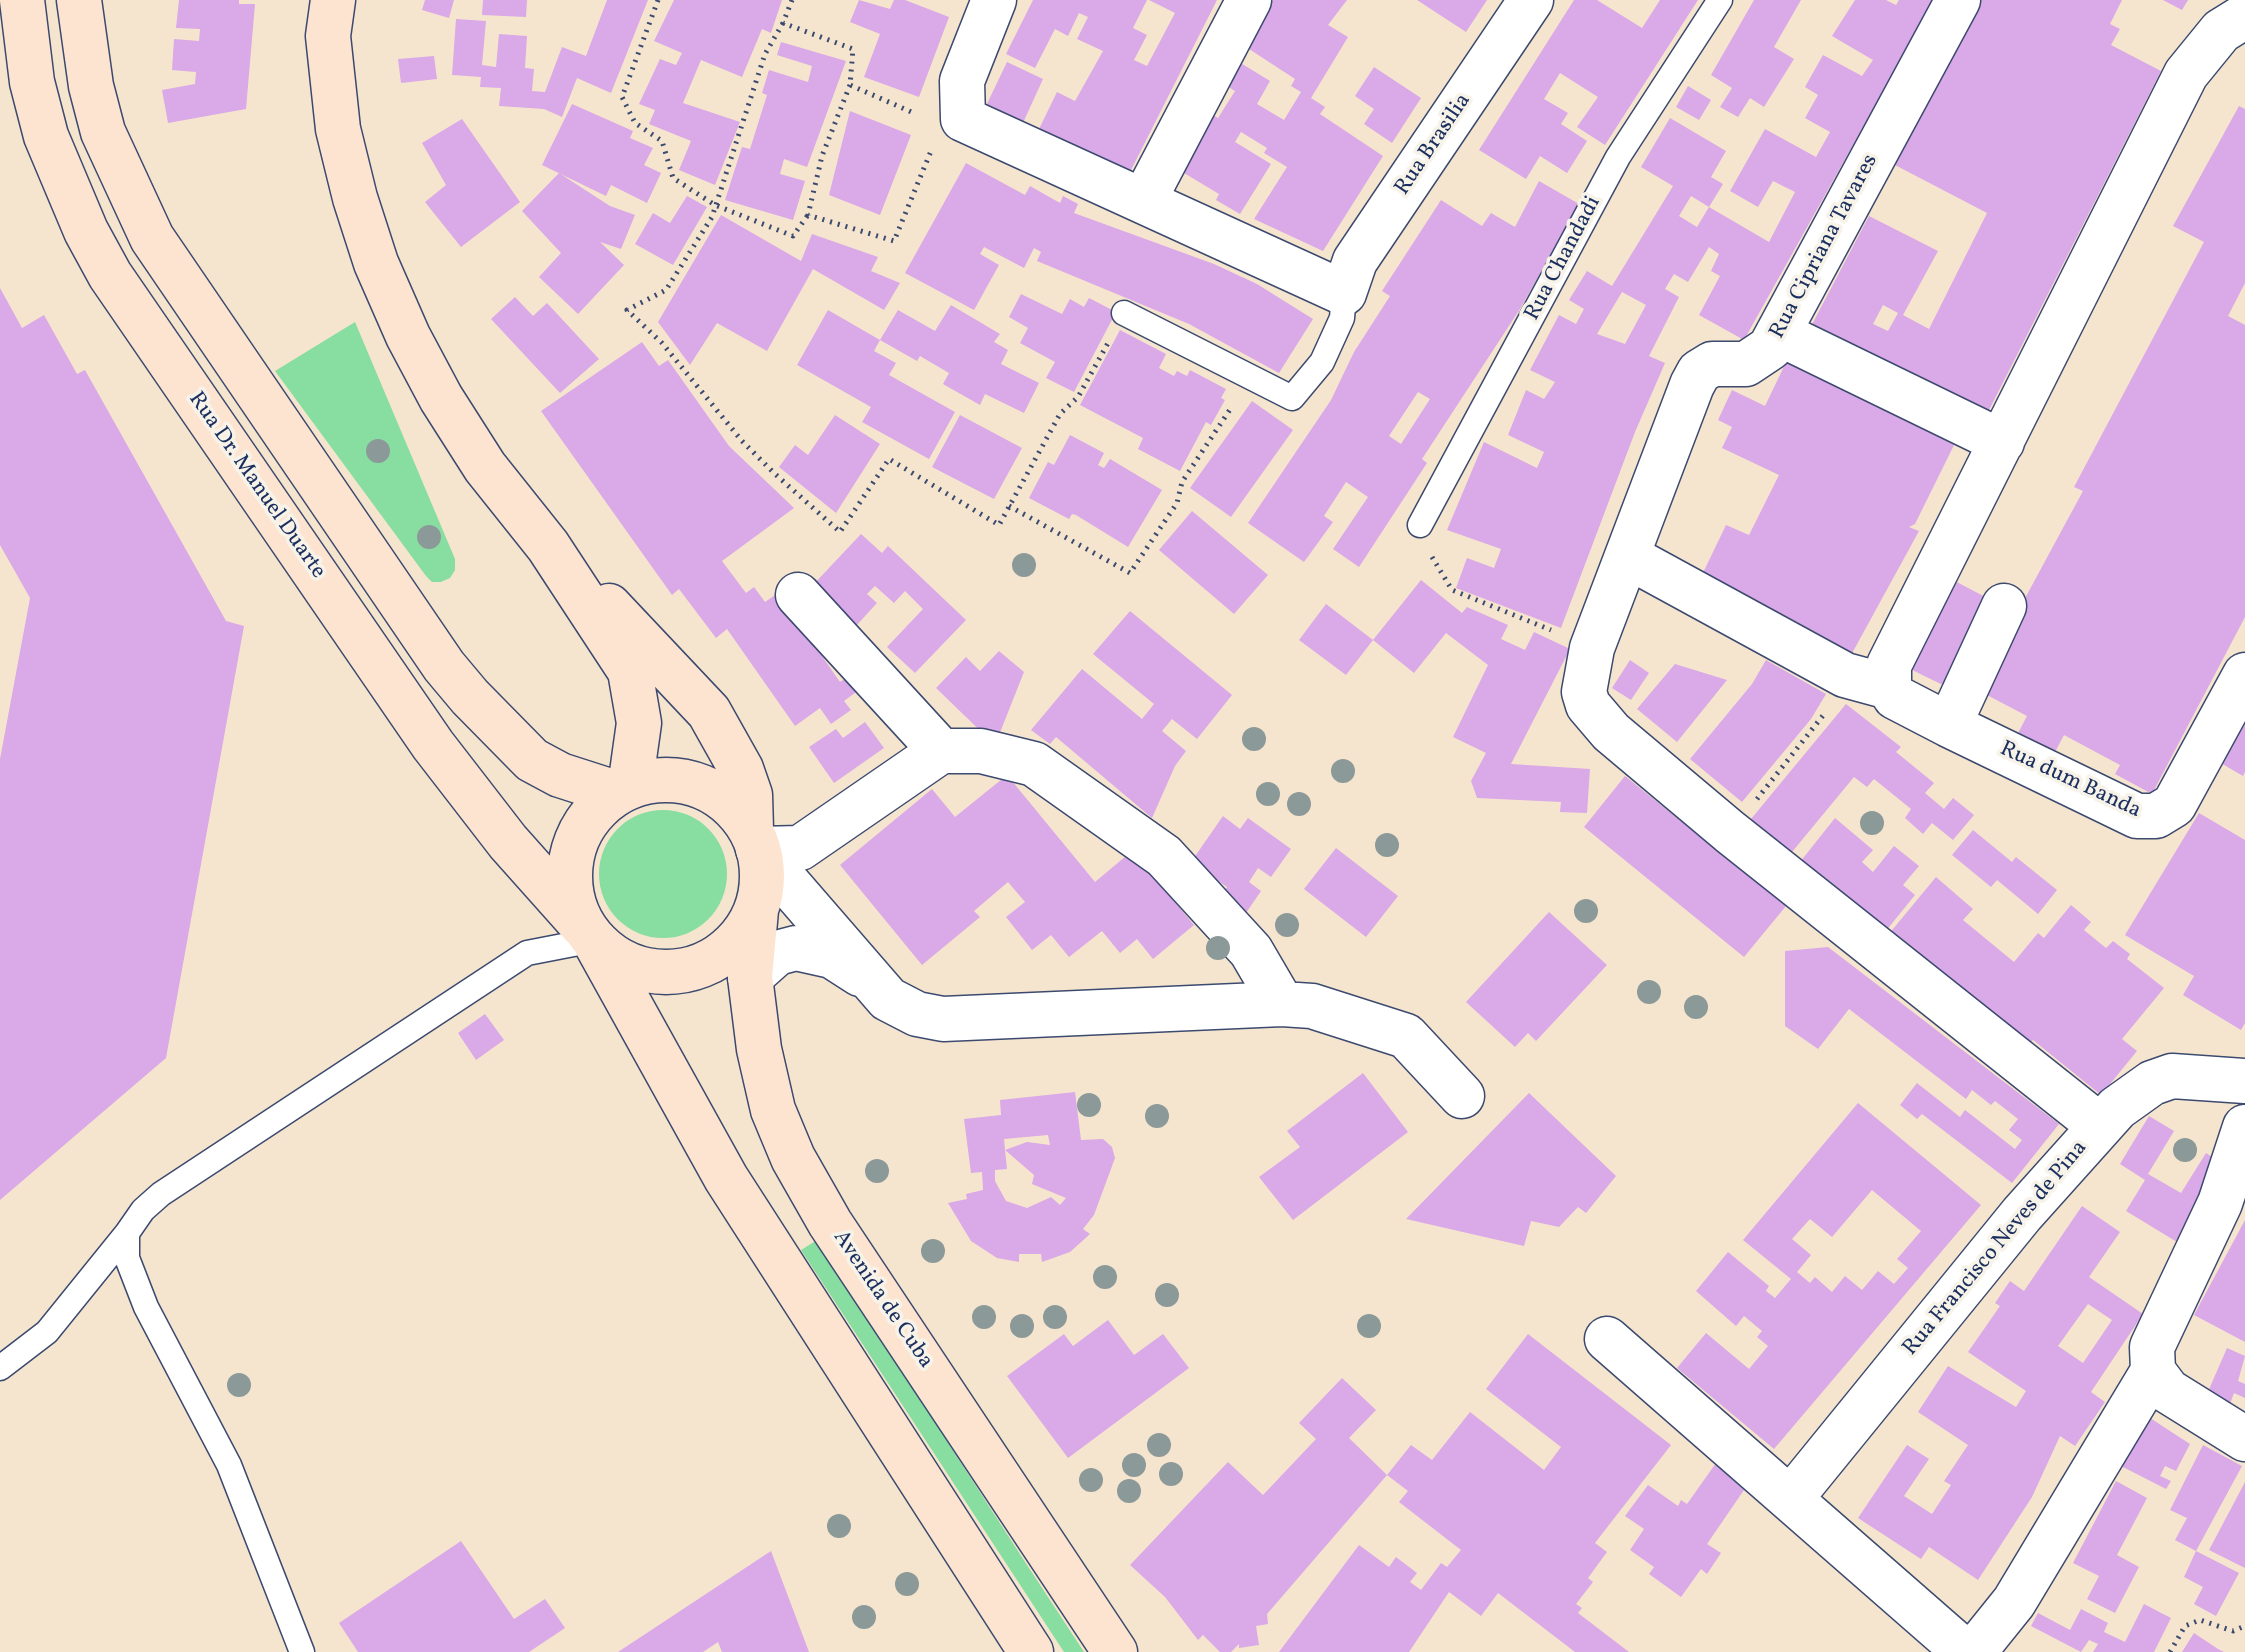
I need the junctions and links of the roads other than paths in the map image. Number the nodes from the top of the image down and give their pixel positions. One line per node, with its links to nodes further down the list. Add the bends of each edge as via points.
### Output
1 (22, 0): 27 (street, Rua Dr. Manuel Duarte, via 32,82 46,136 110,275 433,745)
2 (79, 0): 24 (street, via 103,132 152,238 444,666 532,760 560,775)
3 (333, 0): 16 (street, via 328,36 338,129 376,263 441,398 485,467)
4 (994, 0): 10 (street, via 952,122)
5 (1249, 0): 10 (street)
6 (1531, 0): 11 (street, Rua Brasilia, via 1355,261)
7 (1720, 0): 15 (lane, Rua Chandadi, via 1618,157)
8 (1958, 0): 13 (street, Rua Cipriana Tavares)
9 (2245, 16): 14 (street, via 2221,31 2186,74)
10 (1144, 200): 11 (street)
11 (1344, 293): 12 (lane, via 1342,318 1322,362 1292,398)
12 (1124, 313)
13 (1778, 333): 14 (street); 17 (street, Rua Cipriana Tavares, via 1760,358 1746,364 1712,364 1699,372)
14 (2002, 442): 21 (street, via 1889,665)
15 (1420, 525)
16 (548, 546): 24 (street, via 630,671 639,723); 25 (street, via 641,636 709,712 741,769 750,795)
17 (1627, 556): 21 (street, Rua dum Banda); 33 (street, Rua Cipriana Tavares, via 1588,662 1584,692 1596,717 1730,832)
18 (798, 595): 23 (street)
19 (2004, 606): 22 (street)
20 (2245, 675): 22 (street, Rua dum Banda, via 2174,805 2156,816 2137,816)
21 (1871, 683): 22 (street, Rua dum Banda)
22 (1949, 725)
23 (941, 751): 25 (street, via 800,848); 30 (street, via 981,751 1034,764 1120,823 1164,856 1222,915)
24 (623, 790): 25 (street, via 658,780 698,785 725,800); 27 (street, via 590,816 573,847 570,891)
25 (754, 839): 26 (street, via 762,870); 29 (street)
26 (756, 910): 27 (street, via 727,950 681,971 633,966); 28 (street, Avenida de Cuba)
27 (588, 933): 35 (lane, via 527,953 161,1194); 43 (street, via 726,1178)
28 (750, 977): 29 (street, via 777,953 796,948 832,956); 44 (street, Avenida de Cuba, via 769,1094 793,1158 830,1223)
29 (874, 984): 30 (street, via 888,999 917,1014 943,1019)
30 (1282, 1004): 32 (street, via 1312,1006 1393,1029 1418,1047)
31 (2245, 1081): 33 (street, Rua Francisco Neves de Pina, via 2172,1076 2134,1094)
32 (1462, 1096)
33 (2100, 1126): 40 (street, Rua Francisco Neves de Pina)
34 (2245, 1127): 38 (street, via 2220,1203 2152,1347)
35 (127, 1233): 37 (lane, via 47,1332); 42 (lane, via 127,1258 146,1307 229,1465)
36 (1607, 1339): 40 (street)
37 (0, 1368)
38 (2153, 1371): 39 (street, via 2168,1391); 41 (street, via 2014,1602 1981,1643)
39 (2245, 1439)
40 (1791, 1498): 41 (street)
41 (1964, 1651)
42 (302, 1652)
43 (1031, 1652)
44 (1115, 1652)

